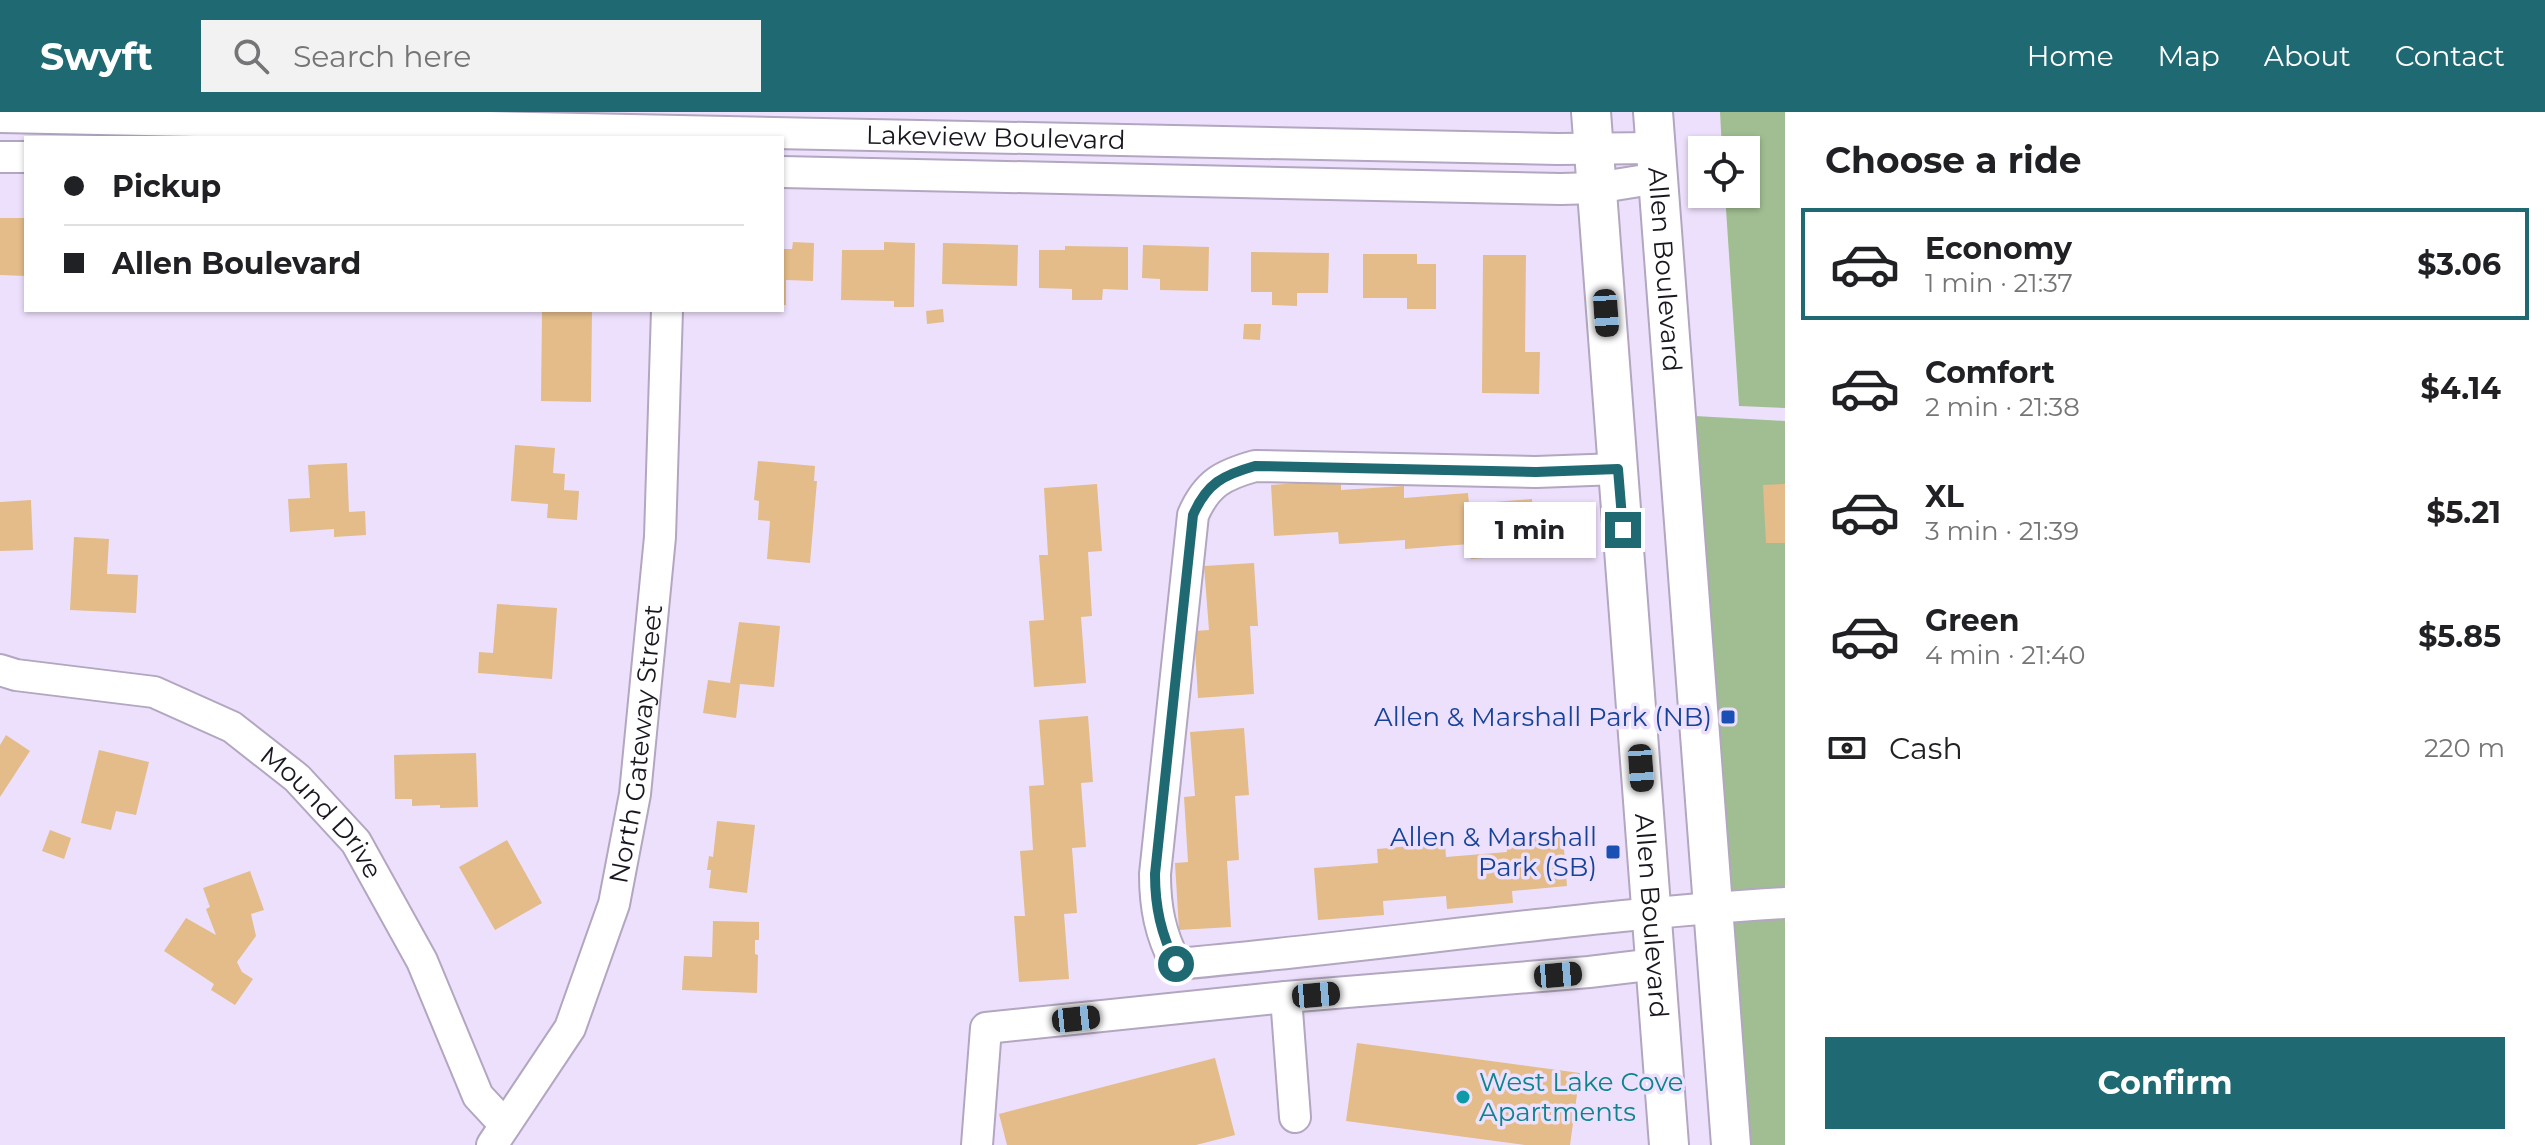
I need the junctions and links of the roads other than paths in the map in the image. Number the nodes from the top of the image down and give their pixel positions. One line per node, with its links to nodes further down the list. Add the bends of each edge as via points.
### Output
1 (1591, 112): 6 (main road, Allen Boulevard)
2 (0, 117): 4 (street, Lakeview Boulevard)
3 (673, 127): 4 (street, Lakeview Boulevard); 6 (street, Lakeview Boulevard)
4 (190, 129)
5 (1656, 146): 6 (street, Lakeview Boulevard); 10 (street, Lakeview Boulevard); 15 (main road, Allen Boulevard)
6 (1594, 149): 10 (main road, Allen Boulevard)
7 (0, 157): 8 (street)
8 (24, 157)
9 (784, 172): 10 (street, Lakeview Boulevard)
10 (1596, 188): 12 (main road, Allen Boulevard)
11 (667, 312): 20 (street, North Gateway Street, via 660,537 635,794 614,904 570,1028)
12 (1618, 469): 16 (main road, Allen Boulevard); 16 (street, via 1255,466 1225,474 1201,497 1193,515 1155,892 1163,938 1176,964)
13 (0, 670): 20 (street, Mound Drive, via 154,692 232,727 297,778 356,842 420,956)
14 (1785, 903): 15 (street)
15 (1712, 908): 16 (street); 23 (main road, Allen Boulevard)
16 (1652, 913): 17 (main road, Allen Boulevard)
17 (1656, 964): 18 (street); 22 (main road, Allen Boulevard)
18 (1286, 997): 19 (street); 21 (street, via 986,1028)
19 (1295, 1117)
20 (499, 1135)
21 (977, 1145)
22 (1669, 1145)
23 (1731, 1145)

